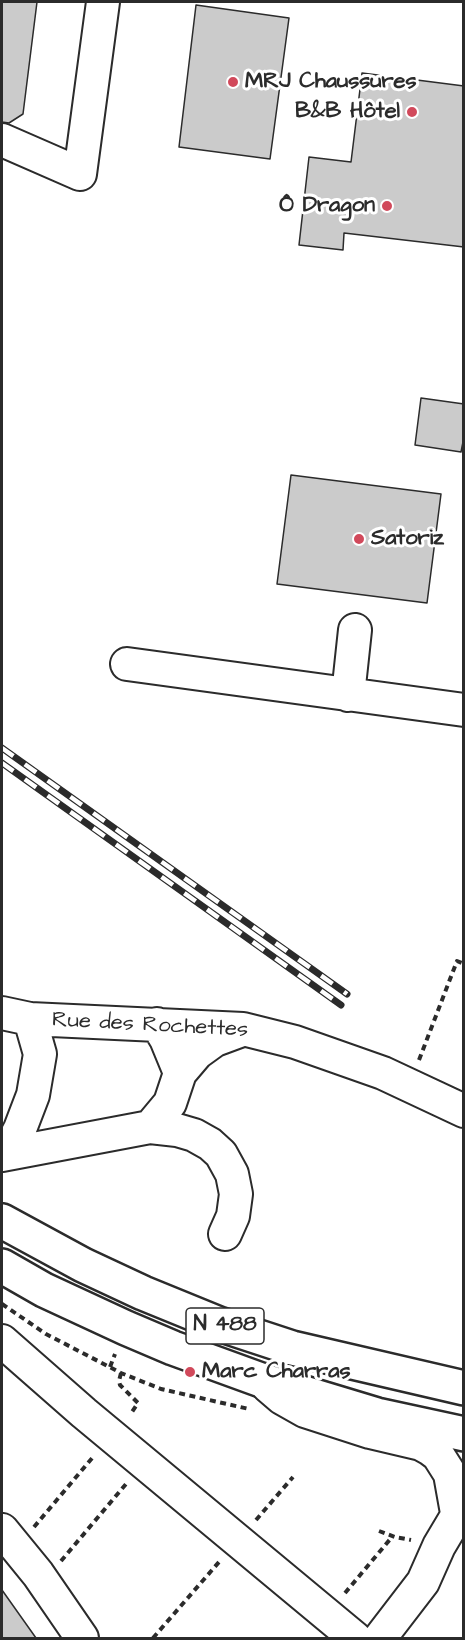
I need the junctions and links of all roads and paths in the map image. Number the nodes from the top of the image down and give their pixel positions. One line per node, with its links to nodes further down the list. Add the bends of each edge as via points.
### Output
1 (103, 2): 2 (street, via 80,174)
2 (2, 140)
3 (355, 630): 5 (street)
4 (127, 664): 5 (street)
5 (348, 695): 6 (street)
6 (464, 710)
7 (464, 964): 11 (path, via 458,962)
8 (16, 1016): 9 (street, Rue des Rochettes); 15 (street, via 40,1054 33,1095 20,1129)
9 (157, 1024): 10 (street, Rue des Rochettes); 12 (street)
10 (243, 1029): 12 (street, via 197,1053); 13 (street, Rue des Rochettes, via 296,1042 383,1073)
11 (418, 1061)
12 (180, 1073): 14 (street, via 170,1103)
13 (464, 1111)
14 (150, 1127): 15 (street); 17 (street, via 194,1135 221,1154 232,1174 236,1194)
15 (4, 1155)
16 (2, 1221): 22 (main road, N 488, via 93,1269 219,1324 292,1348)
17 (225, 1234)
18 (2, 1266): 23 (main road, N 488, via 44,1290 173,1348)
19 (2, 1304): 21 (path, via 46,1334)
20 (2, 1341): 26 (street)
21 (121, 1373): 23 (path, via 160,1389); 26 (path, via 120,1385 138,1404)
22 (464, 1388)
23 (256, 1395): 24 (main road, via 322,1381); 25 (main road, N 488); 28 (street, via 282,1398 305,1410 430,1449 450,1474)
24 (464, 1408)
25 (464, 1434)
26 (111, 1435): 27 (street); 29 (path)
27 (145, 1462): 33 (path); 34 (street)
28 (460, 1509): 37 (street, via 423,1582)
29 (16, 1531): 35 (street, via 38,1574)
30 (379, 1531): 32 (path)
31 (415, 1534): 32 (path, via 411,1540)
32 (392, 1536): 34 (path)
33 (56, 1567)
34 (327, 1615): 36 (street)
35 (82, 1638)
36 (355, 1638)
37 (380, 1638)

